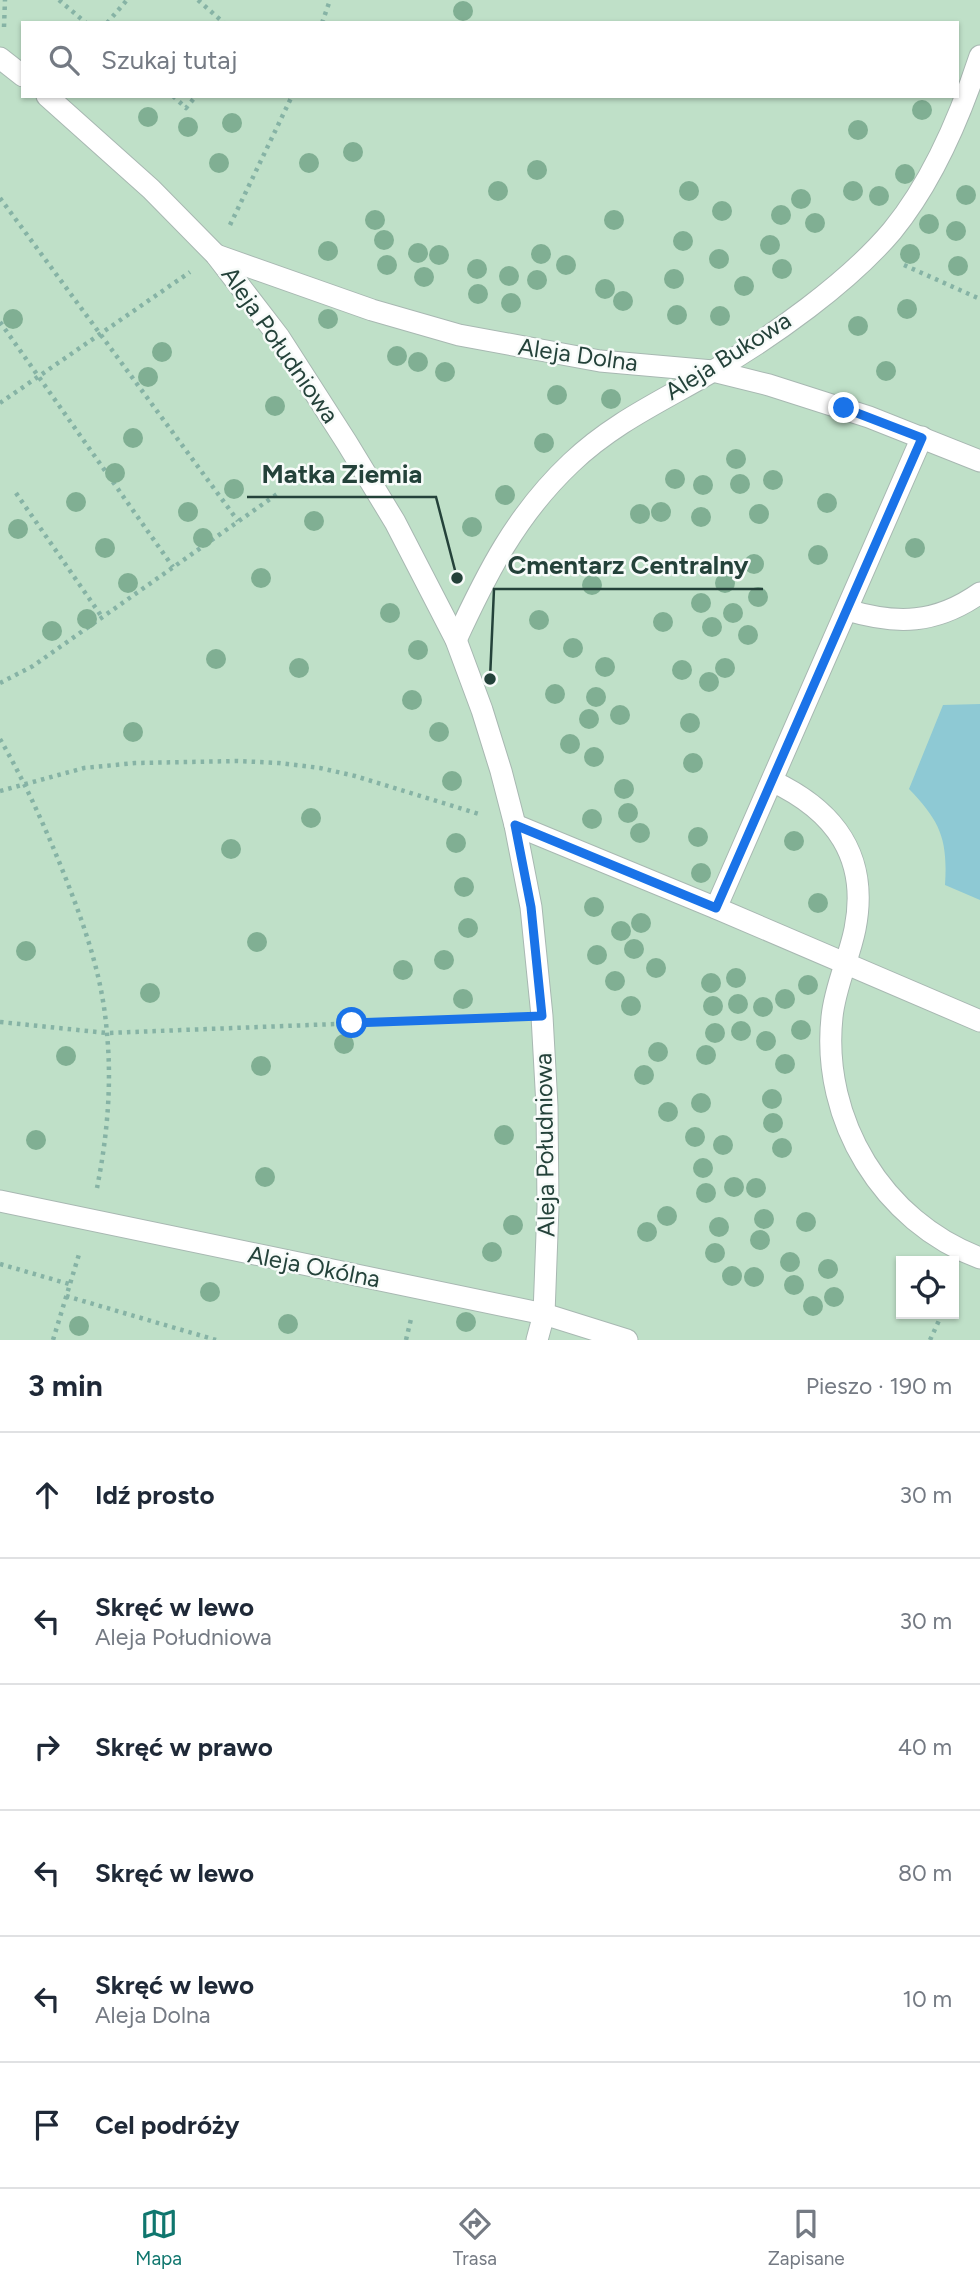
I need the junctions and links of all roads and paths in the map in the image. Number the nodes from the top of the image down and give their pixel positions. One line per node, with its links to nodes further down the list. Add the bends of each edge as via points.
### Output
1 (59, 0): 5 (path)
2 (127, 0): 6 (path)
3 (198, 0): 7 (path)
4 (330, 0): 8 (path)
5 (84, 21)
6 (109, 21)
7 (222, 21)
8 (323, 21)
9 (980, 56): 17 (street, Aleja Bukowa, via 942,151 892,230)
10 (0, 58): 11 (street)
11 (21, 74)
12 (49, 98): 18 (street, Aleja Południowa)
13 (175, 98): 14 (path, via 186,108)
14 (194, 98)
15 (291, 98): 18 (path)
16 (0, 198): 21 (path)
17 (872, 251): 19 (path); 22 (street, Aleja Bukowa, via 821,296)
18 (216, 255): 21 (path); 22 (street, Aleja Dolna, via 458,335 561,355); 34 (street, Aleja Południowa, via 279,338 347,443 395,522)
19 (980, 299)
20 (0, 322): 23 (path)
21 (100, 334): 23 (path); 29 (path)
22 (713, 371): 25 (street, Aleja Dolna, via 818,400); 34 (street, Aleja Bukowa, via 608,432 545,490 512,531)
23 (38, 377): 24 (path); 30 (path)
24 (0, 403)
25 (922, 438): 26 (street, Aleja Dolna); 32 (street)
26 (980, 461)
27 (280, 492): 29 (path)
28 (16, 493): 33 (path)
29 (238, 521): 30 (path)
30 (173, 568): 33 (path)
31 (980, 593): 32 (street, via 948,611 904,620)
32 (847, 610): 37 (street)
33 (102, 617): 35 (path, via 33,666)
34 (456, 640): 40 (street, Aleja Południowa, via 482,710)
35 (0, 683)
36 (0, 739): 38 (path)
37 (772, 781): 41 (street); 42 (street, via 815,808 841,834 849,850 858,905)
38 (26, 784): 39 (path); 40 (path, via 84,768 135,763 279,762 355,776); 46 (path, via 90,941)
39 (0, 791)
40 (515, 825): 41 (street); 43 (street, Aleja Południowa, via 531,907)
41 (716, 908): 42 (street)
42 (844, 963): 44 (street); 49 (street, via 831,1046 837,1095 849,1132 873,1175 905,1212 936,1236)
43 (542, 1016): 46 (path); 53 (street, Aleja Południowa, via 548,1194)
44 (980, 1021)
45 (0, 1022): 46 (path)
46 (107, 1033): 48 (path, via 104,1143)
47 (0, 1201): 48 (street, Aleja Okólna)
48 (89, 1221): 51 (path); 53 (street, Aleja Okólna)
49 (980, 1258)
50 (0, 1264): 51 (path)
51 (69, 1284): 52 (path)
52 (66, 1296): 55 (path); 56 (path)
53 (544, 1314): 57 (street, Aleja Południowa); 58 (street, Aleja Okólna)
54 (940, 1319): 59 (path)
55 (53, 1340)
56 (216, 1340)
57 (537, 1340)
58 (626, 1340)
59 (930, 1340)

